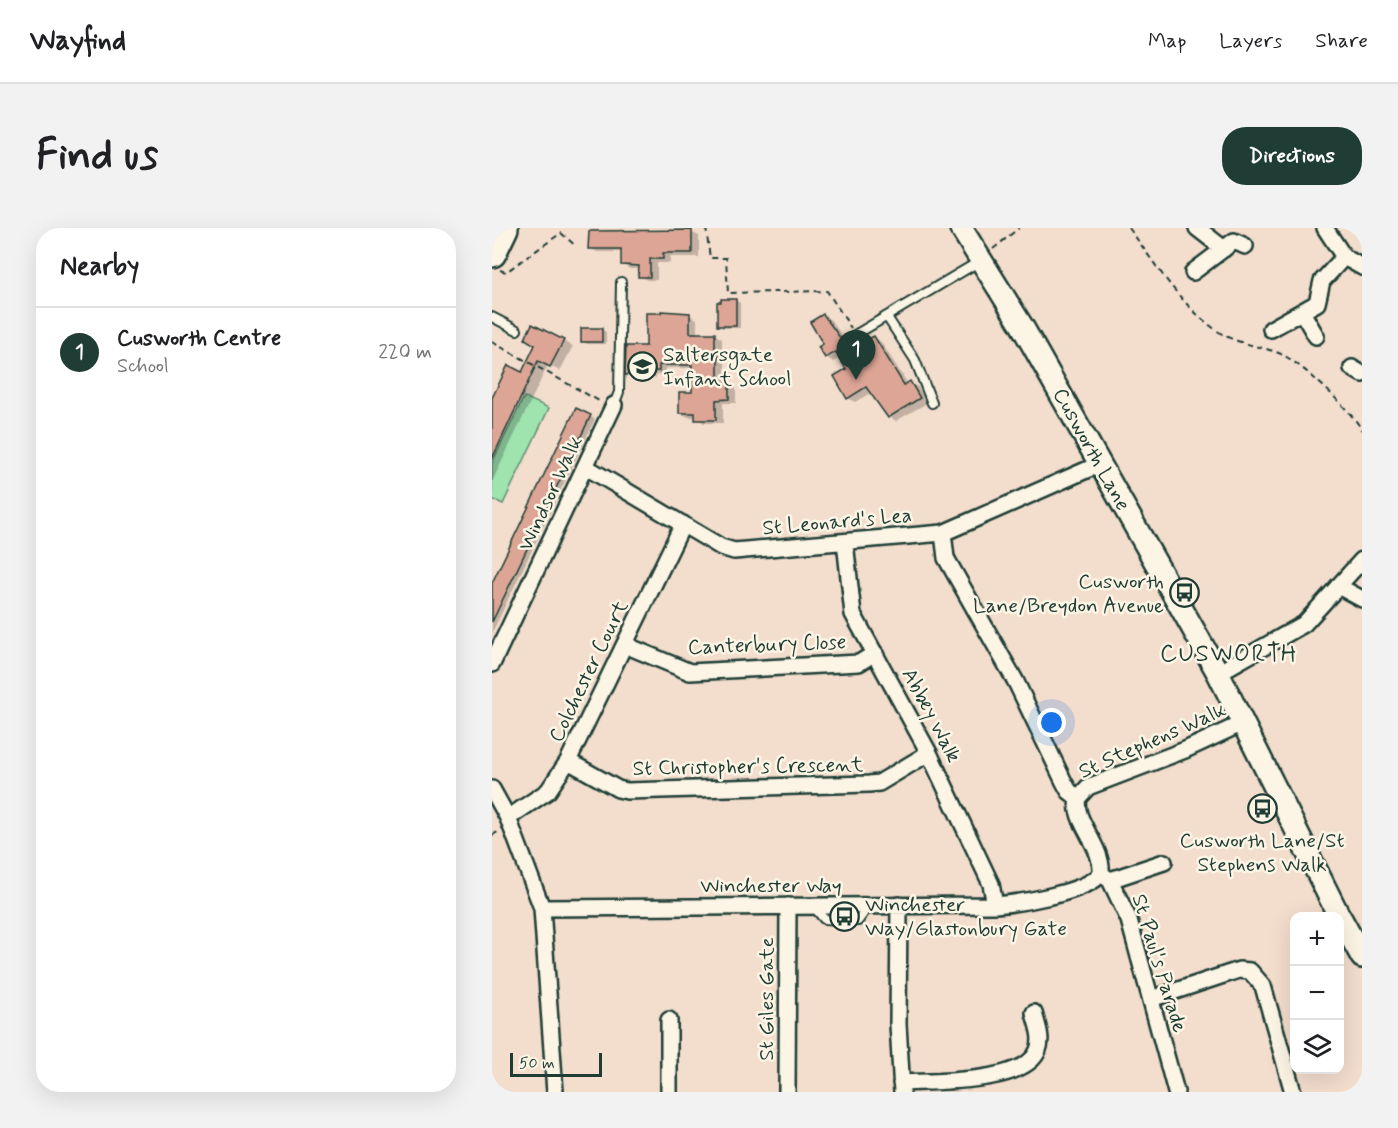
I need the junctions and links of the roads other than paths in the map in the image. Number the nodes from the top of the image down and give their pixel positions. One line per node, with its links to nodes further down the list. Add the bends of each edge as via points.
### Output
1 (504, 228): 8 (highway)
2 (960, 228): 9 (street, Cusworth Lane)
3 (1197, 228): 6 (street)
4 (1325, 228): 7 (street)
5 (1245, 246): 6 (street, via 1234,241)
6 (1224, 249): 11 (street)
7 (1344, 257): 10 (street); 13 (street, via 1322,281 1317,303)
8 (495, 260)
9 (981, 260): 15 (lane); 22 (street, Cusworth Lane)
10 (1362, 267)
11 (1194, 272)
12 (621, 282): 21 (lane, via 619,392)
13 (1302, 312): 16 (street); 19 (street)
14 (492, 317): 17 (lane)
15 (887, 317): 18 (lane); 20 (lane, via 915,360)
16 (1271, 329)
17 (517, 330)
18 (855, 335)
19 (1316, 336)
20 (932, 403)
21 (613, 406): 23 (street, Windsor Walk)
22 (1100, 464): 25 (street, St Leonard's Lea); 33 (street, Cusworth Lane)
23 (586, 467): 24 (street, St Leonard's Lea); 32 (street, Windsor Walk)
24 (683, 524): 26 (street, St Leonard's Lea, via 734,551); 30 (street, Colchester Court)
25 (943, 533): 26 (street, St Leonard's Lea); 38 (street, St Paul's Parade, via 946,558 1017,682 1068,791)
26 (845, 542): 31 (street, Abbey Walk, via 853,614)
27 (1362, 560): 28 (street)
28 (1338, 586): 29 (street); 33 (street, via 1304,624)
29 (1362, 599)
30 (625, 645): 31 (street, Canterbury Close, via 690,672 859,663); 36 (street, Colchester Court)
31 (875, 653): 35 (street, Abbey Walk)
32 (492, 664)
33 (1218, 673): 34 (street, Cusworth Lane)
34 (1243, 723): 38 (street, St Stephens Walk, via 1088,787); 46 (street)
35 (929, 753): 36 (street, St Christopher's Crescent, via 879,783 627,791); 43 (street, Abbey Walk, via 991,884)
36 (568, 760): 39 (street, Colchester Court, via 548,791)
37 (492, 789): 39 (street)
38 (1078, 798): 41 (street, St Paul's Parade, via 1077,808)
39 (508, 818): 45 (street)
40 (1164, 862): 41 (street, Winchester Way)
41 (1105, 877): 43 (street, Winchester Way, via 1019,903); 49 (street, St Paul's Parade, via 1129,920)
42 (899, 905): 43 (street, Winchester Way); 44 (street, Winchester Way); 52 (street)
43 (995, 905)
44 (788, 906): 45 (street, Winchester Way); 55 (street, St Giles Gate)
45 (543, 908): 53 (street)
46 (1337, 912)
47 (1344, 926): 48 (street)
48 (1362, 957)
49 (1151, 999): 56 (street, St Paul's Parade); 57 (street, via 1239,970 1250,971 1263,986)
50 (1033, 1011): 52 (street, via 1040,1037 1038,1051 1018,1069)
51 (669, 1017): 54 (street)
52 (902, 1087)
53 (555, 1092)
54 (669, 1092)
55 (787, 1092)
56 (1176, 1092)
57 (1293, 1092)

